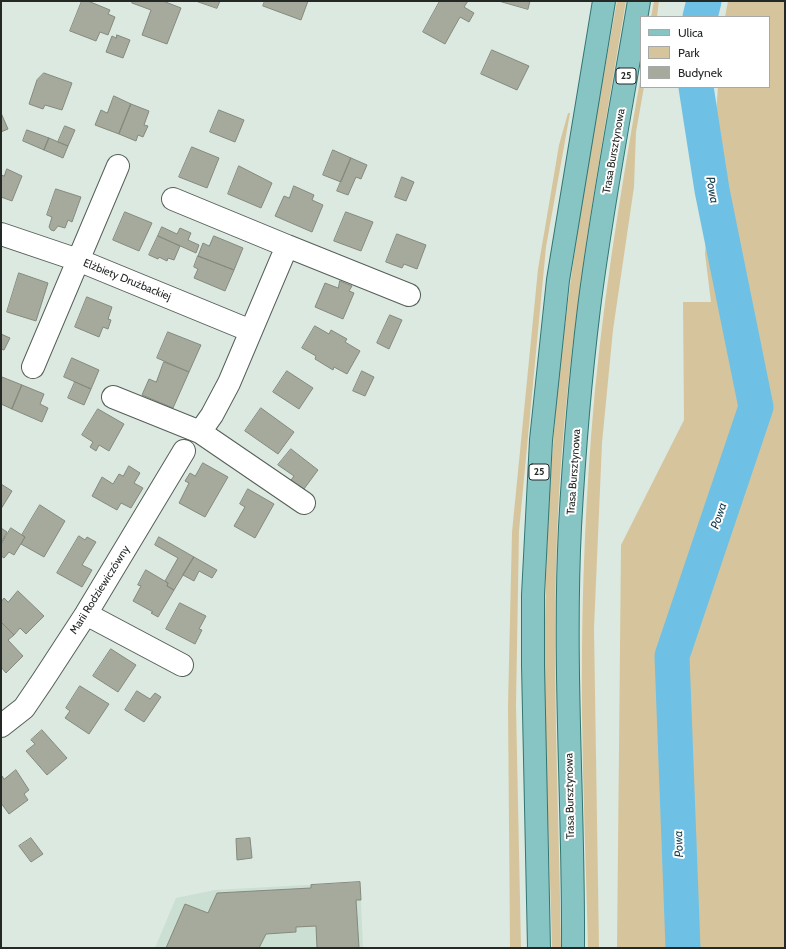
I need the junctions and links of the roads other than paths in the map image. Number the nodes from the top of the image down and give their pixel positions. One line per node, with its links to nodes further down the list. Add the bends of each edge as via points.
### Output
1 (604, 1): 18 (main road, 25, via 558,280 540,462 533,595)
2 (639, 1): 19 (main road, Trasa Bursztynowa / 25, via 592,291 575,452 570,528 568,638)
3 (118, 166): 7 (street)
4 (173, 199): 6 (street)
5 (1, 234): 7 (street, Elżbiety Drużbackiej)
6 (287, 246): 8 (street); 9 (street)
7 (78, 260): 9 (street, Elżbiety Drużbackiej); 10 (street)
8 (409, 295)
9 (251, 331): 12 (street, via 229,383)
10 (33, 367)
11 (113, 397): 12 (street)
12 (200, 432): 14 (street)
13 (184, 451): 15 (street, Marii Rodziewiczówny)
14 (304, 503)
15 (86, 614): 16 (street); 17 (street, Marii Rodziewiczówny, via 24,708)
16 (182, 665)
17 (3, 721)
18 (539, 948)
19 (573, 948)

